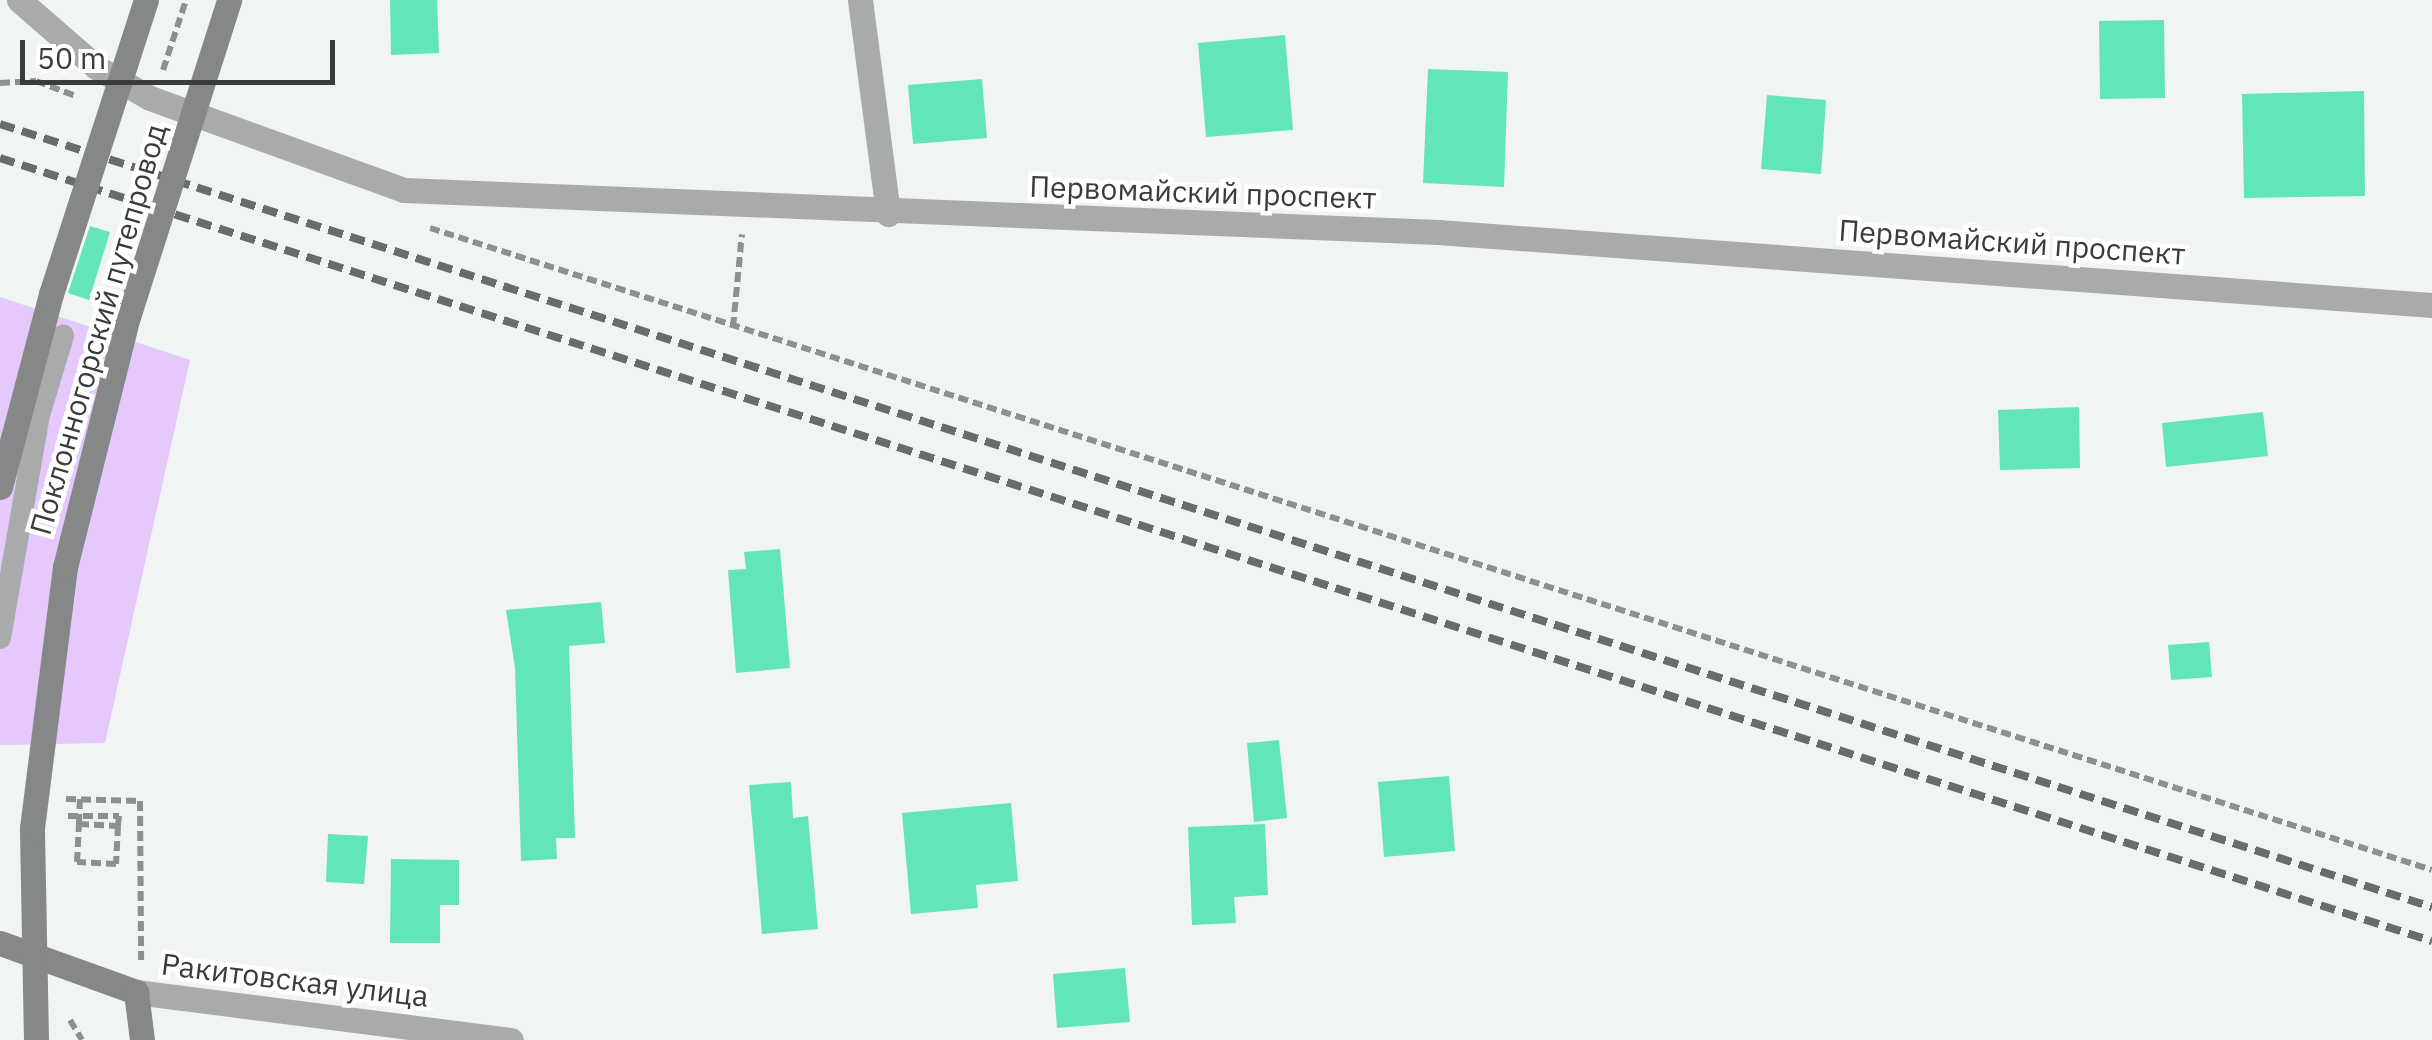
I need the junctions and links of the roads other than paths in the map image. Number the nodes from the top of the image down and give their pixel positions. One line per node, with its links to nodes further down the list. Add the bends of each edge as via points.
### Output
1 (19, 0): 5 (street, Первомайский проспект, via 96,66 150,98 404,190)
2 (146, 0): 8 (main road, Поклонногорский путепровод, bridge, via 51,294)
3 (229, 0): 12 (main road, Поклонногорский путепровод, bridge, via 128,317 65,567 32,828)
4 (860, 0): 5 (street)
5 (888, 214): 6 (street, Первомайский проспект, via 1438,232)
6 (2432, 306)
7 (63, 336): 9 (lane, via 39,416)
8 (0, 487)
9 (0, 638)
10 (0, 943): 11 (main road, Ракитовская улица, via 74,972)
11 (138, 983): 13 (main road); 14 (street, Ракитовская улица)
12 (36, 1040)
13 (142, 1040)
14 (511, 1040)

